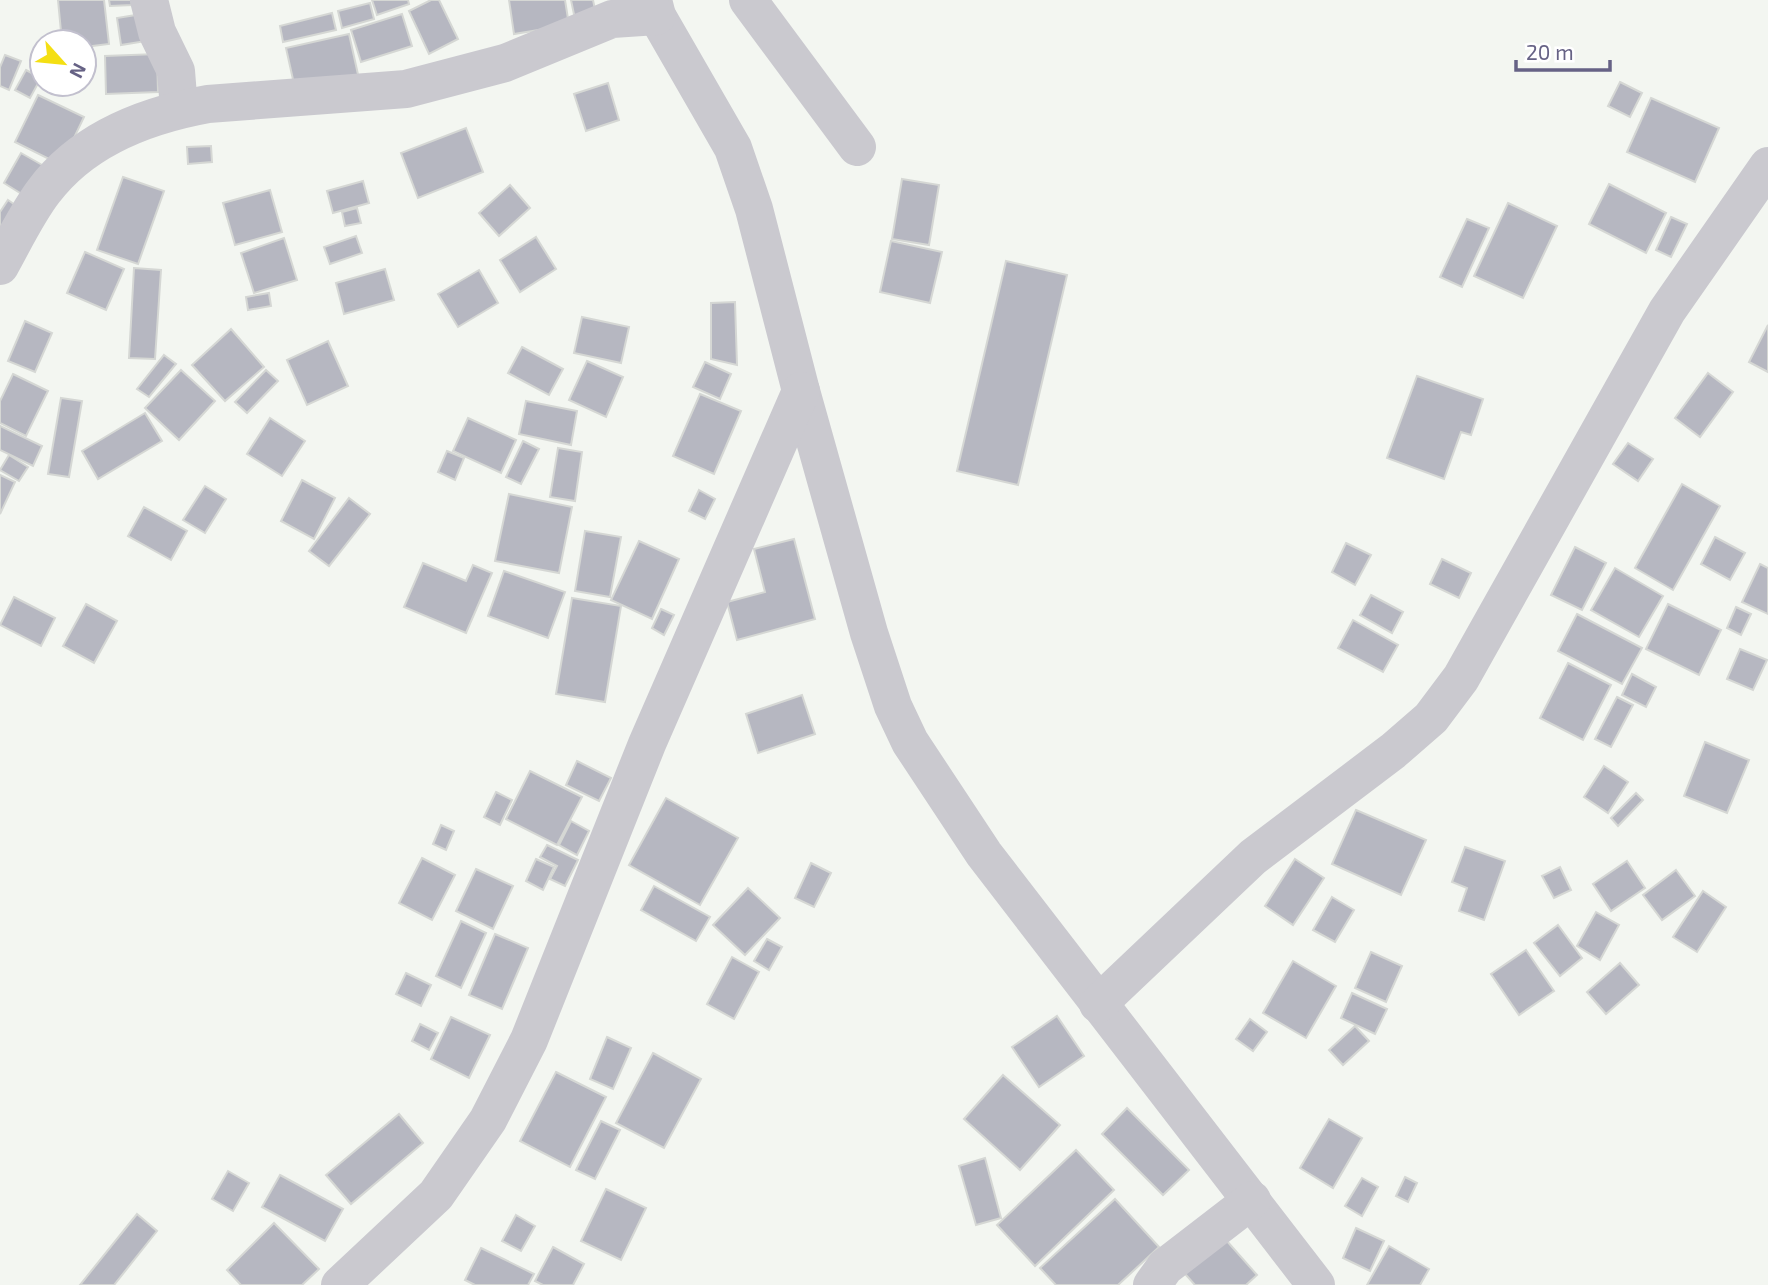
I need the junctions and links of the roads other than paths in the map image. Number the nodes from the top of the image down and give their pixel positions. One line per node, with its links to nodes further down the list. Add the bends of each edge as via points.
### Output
1 (149, 0): 5 (street, via 157,32 176,71)
2 (748, 0): 6 (street)
3 (655, 8): 4 (street); 9 (street, via 733,148 754,209)
4 (606, 9): 5 (street, via 505,63 406,89)
5 (178, 109): 8 (street, via 101,140 70,163 44,191)
6 (857, 147)
7 (1768, 166): 10 (street, via 1667,311 1461,678 1431,718 1253,857)
8 (0, 266)
9 (802, 391): 10 (street, via 869,633 910,742 984,854); 12 (street, via 647,744 517,1063 488,1119 436,1195)
10 (1098, 1004): 11 (street)
11 (1252, 1200): 13 (street, via 1165,1267); 14 (street)
12 (340, 1285)
13 (1152, 1285)
14 (1316, 1285)

